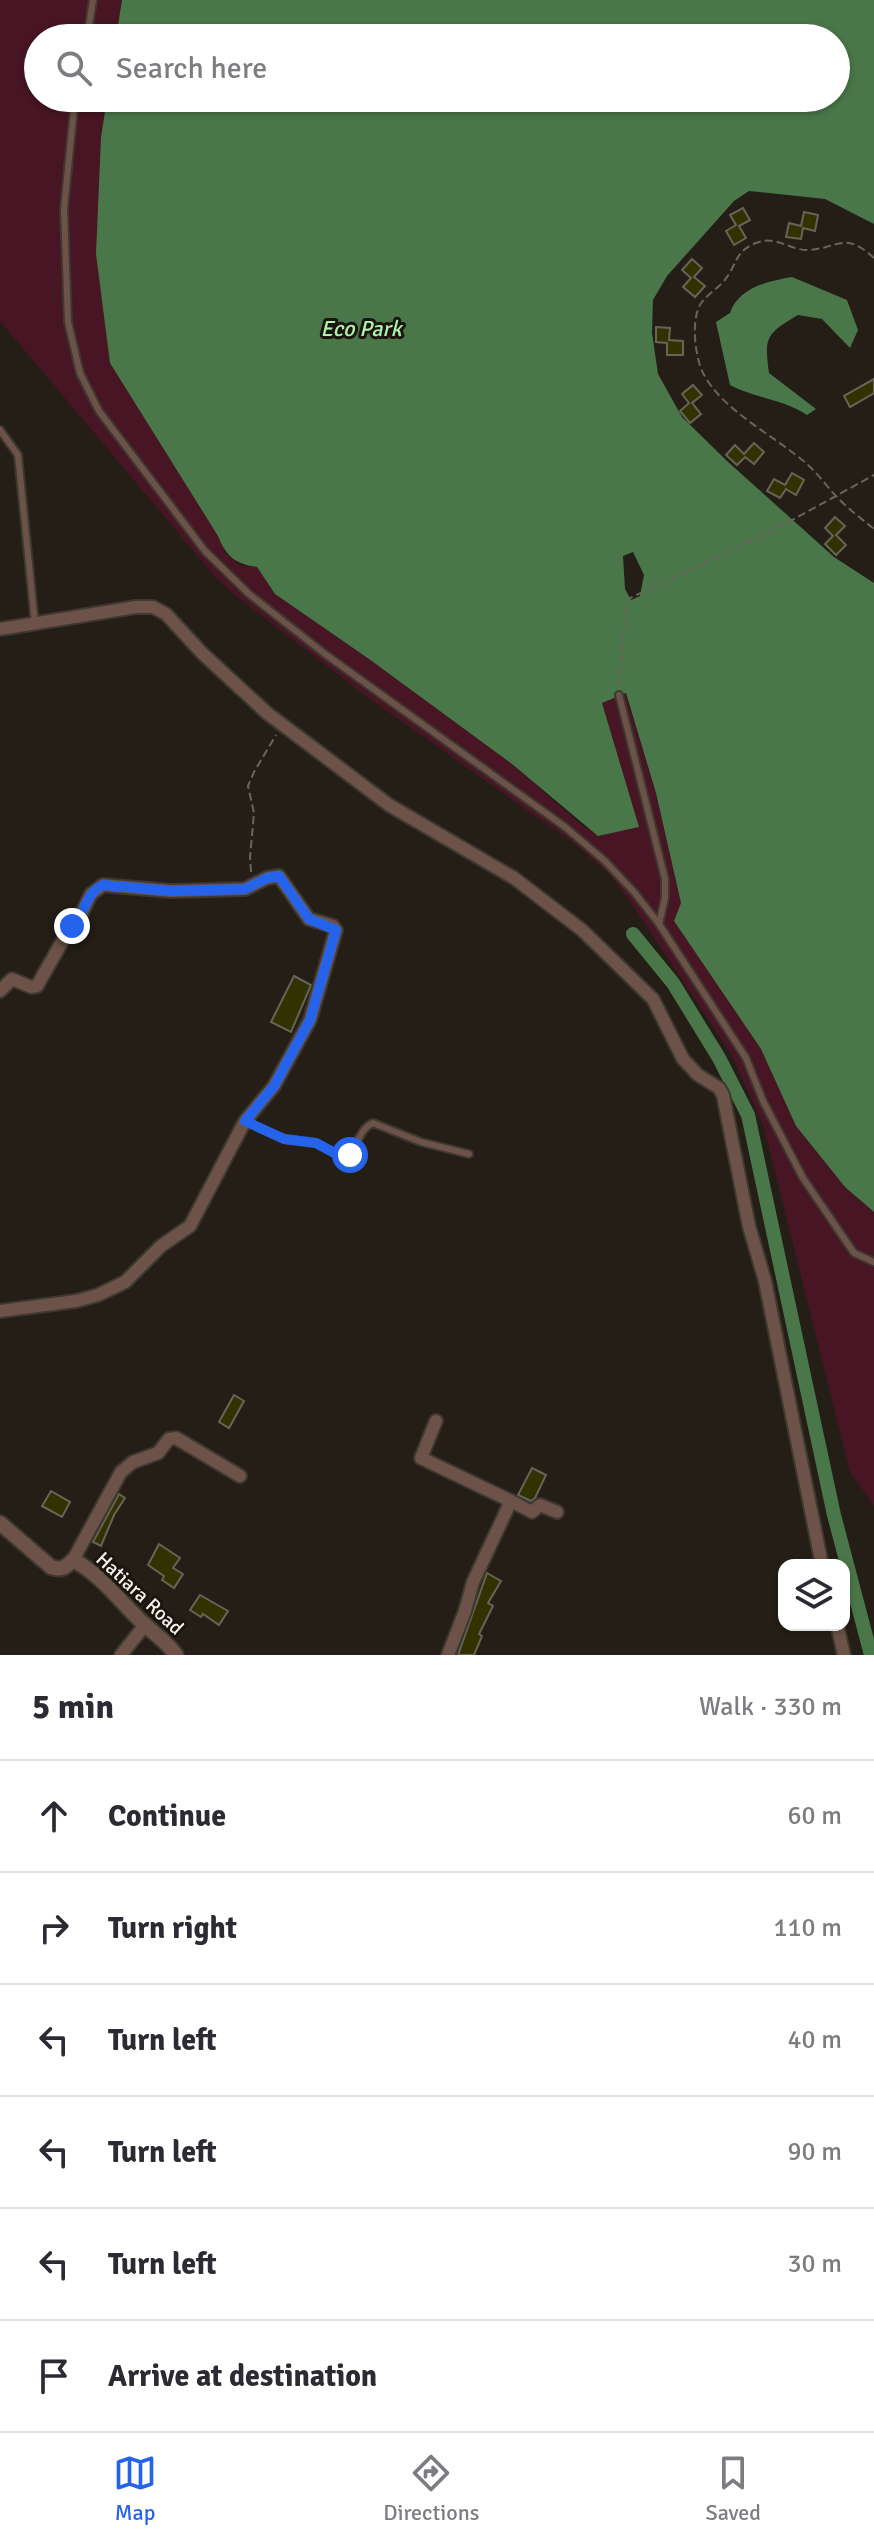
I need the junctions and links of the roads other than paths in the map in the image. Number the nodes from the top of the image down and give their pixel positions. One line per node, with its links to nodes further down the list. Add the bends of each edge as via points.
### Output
1 (93, 0): 2 (lane)
2 (89, 24)
3 (74, 112): 8 (lane, via 64,209 68,322 80,373 99,411 205,551 249,594 565,827 605,861)
4 (0, 430): 5 (lane, via 18,455)
5 (35, 624): 6 (street); 19 (street, via 136,607 166,614 282,724 389,805 514,878 582,930 653,999 683,1059 723,1095)
6 (0, 629)
7 (619, 695): 8 (lane, via 665,879)
8 (659, 924): 12 (lane, via 746,1058 803,1178 854,1253)
9 (0, 991): 10 (street, via 12,979 37,986 96,888 245,889 279,876 309,919 336,930 310,1020 274,1086)
10 (245, 1121): 11 (lane, via 284,1139 316,1143 344,1158 373,1123); 13 (street, via 190,1226 125,1282 76,1301)
11 (469, 1154)
12 (874, 1262)
13 (0, 1311)
14 (436, 1421): 16 (street, via 421,1458)
15 (240, 1476): 20 (street, via 176,1438 169,1439 158,1453 121,1472)
16 (511, 1501): 17 (street, via 532,1512 540,1505); 25 (street, via 473,1582)
17 (557, 1512)
18 (0, 1523): 20 (street, Hatiara Road, via 51,1567 66,1568)
19 (821, 1559)
20 (73, 1560): 21 (street, Hatiara Road, via 96,1575)
21 (145, 1625): 23 (street); 24 (street, Hatiara Road)
22 (838, 1631): 26 (street)
23 (121, 1655)
24 (176, 1655)
25 (448, 1655)
26 (844, 1655)

